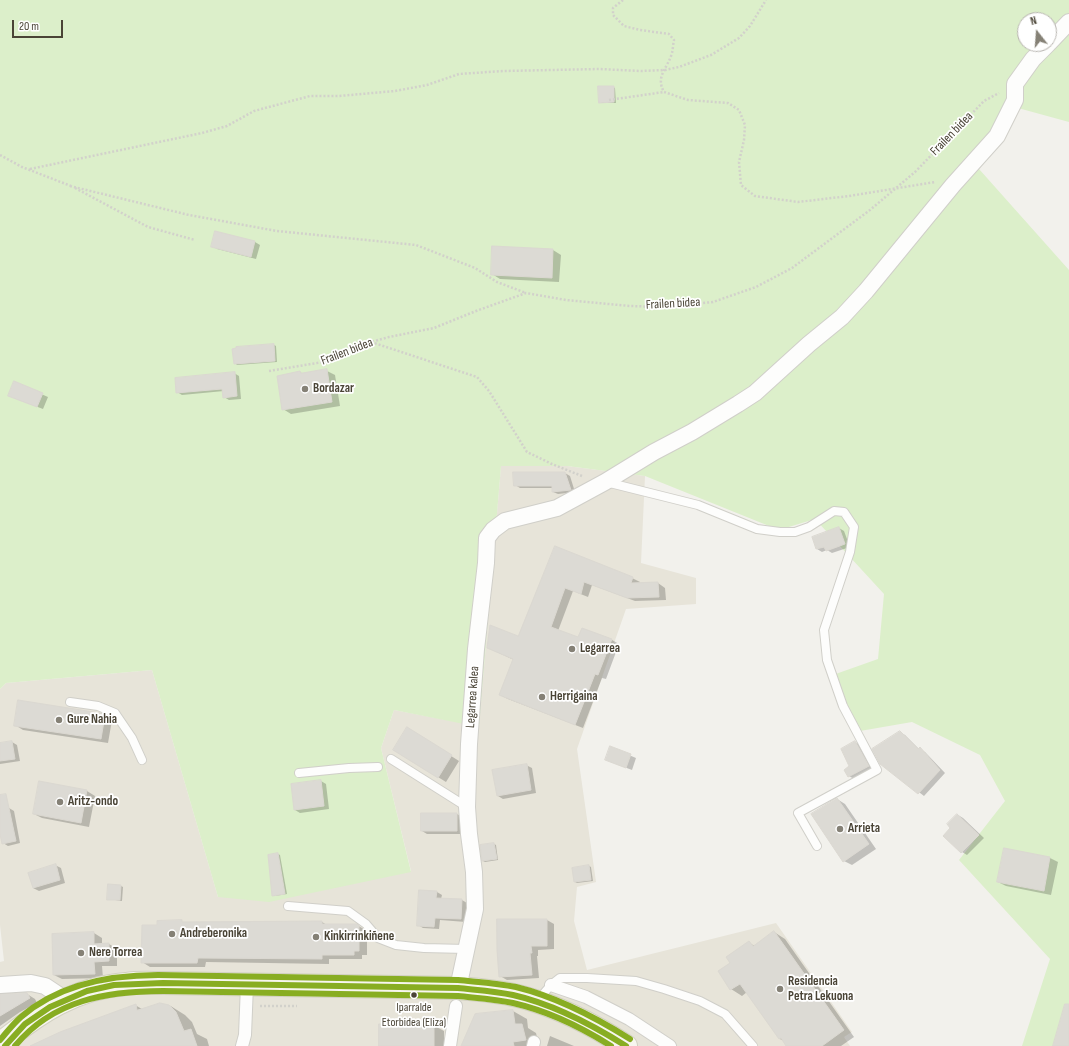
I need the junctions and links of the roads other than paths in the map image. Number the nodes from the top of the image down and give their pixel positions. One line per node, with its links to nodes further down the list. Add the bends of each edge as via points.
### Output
1 (1069, 22): 2 (street)
2 (1057, 35)
3 (1040, 52): 4 (street, Legarrea kalea, via 1015,84 1014,100 997,136 842,317 755,393)
4 (605, 482): 10 (street, Legarrea kalea, via 557,508 505,521 487,538); 11 (lane, via 698,506 757,529 795,532 809,527 834,511 844,512 854,527 850,552 824,630 827,660 843,706 877,770 798,814)
5 (70, 702): 7 (lane, via 98,706 115,713 132,738)
6 (391, 759): 10 (lane)
7 (142, 760)
8 (378, 767): 9 (lane)
9 (299, 774)
10 (467, 807): 13 (street, Legarrea kalea, via 475,909)
11 (817, 846)
12 (288, 906): 13 (lane, via 348,911 366,924 378,938 396,945)
13 (466, 949): 17 (street, Legarrea kalea)
14 (551, 985): 19 (lane); 26 (street, via 586,997); 27 (lane, via 560,978 587,978 636,981 664,989 700,1001 725,1014)
15 (0, 986): 18 (street, via 31,983 46,986)
16 (247, 993): 17 (main road); 18 (main road, via 127,983 93,989); 23 (street)
17 (457, 997): 19 (main road, via 490,991); 24 (street)
18 (66, 1000): 20 (main road)
19 (536, 1002): 25 (main road, via 568,1013)
20 (26, 1022): 21 (main road); 22 (main road)
21 (0, 1044)
22 (5, 1046)
23 (242, 1046)
24 (450, 1046)
25 (626, 1046)
26 (670, 1046)
27 (754, 1046)

